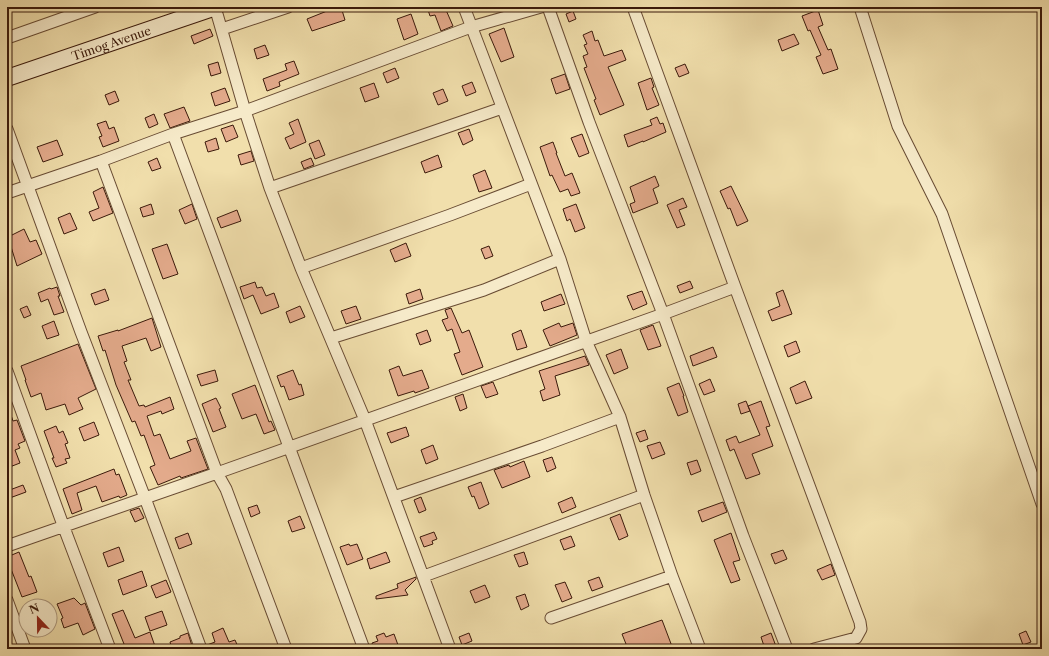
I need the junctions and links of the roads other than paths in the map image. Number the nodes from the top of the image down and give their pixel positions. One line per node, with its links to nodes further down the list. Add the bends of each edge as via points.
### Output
1 (95, 7): 11 (street)
2 (216, 7): 10 (street); 12 (main road, Timog Avenue)
3 (288, 7): 10 (street)
4 (464, 7): 9 (street)
5 (541, 7): 9 (street)
6 (548, 7): 25 (street)
7 (633, 7): 24 (street)
8 (860, 7): 36 (street, via 898,126 942,214)
9 (471, 27): 13 (street); 14 (street)
10 (222, 29): 14 (street)
11 (7, 38)
12 (7, 78)
13 (502, 108): 18 (street); 20 (street)
14 (245, 111): 16 (street); 20 (street)
15 (7, 129): 19 (street)
16 (173, 134): 17 (street); 31 (street)
17 (101, 161): 19 (street); 32 (street)
18 (531, 184): 22 (street); 23 (street)
19 (28, 185): 21 (street); 35 (street)
20 (270, 188): 23 (street)
21 (7, 193)
22 (560, 259): 26 (street, via 484,290); 27 (street)
23 (301, 268): 26 (street)
24 (735, 287): 25 (street); 51 (street, via 860,622 861,629 856,638)
25 (662, 314): 27 (street); 50 (street, via 737,521)
26 (331, 338): 30 (street)
27 (586, 341): 29 (street); 30 (street)
28 (7, 371): 37 (street)
29 (620, 417): 33 (street); 34 (street)
30 (365, 420): 31 (street); 34 (street)
31 (290, 447): 32 (street); 47 (street)
32 (217, 473): 35 (street); 46 (street, via 226,489)
33 (644, 496): 39 (street); 40 (street)
34 (394, 497): 39 (street)
35 (145, 498): 37 (street); 45 (street)
36 (1042, 504)
37 (63, 525): 38 (street); 44 (street)
38 (7, 546)
39 (424, 576): 48 (street)
40 (672, 576): 42 (street); 49 (street)
41 (7, 600): 43 (street)
42 (551, 618)
43 (25, 649)
44 (110, 649)
45 (201, 649)
46 (286, 649)
47 (364, 649)
48 (450, 649)
49 (700, 649)
50 (787, 649)
51 (814, 649)

